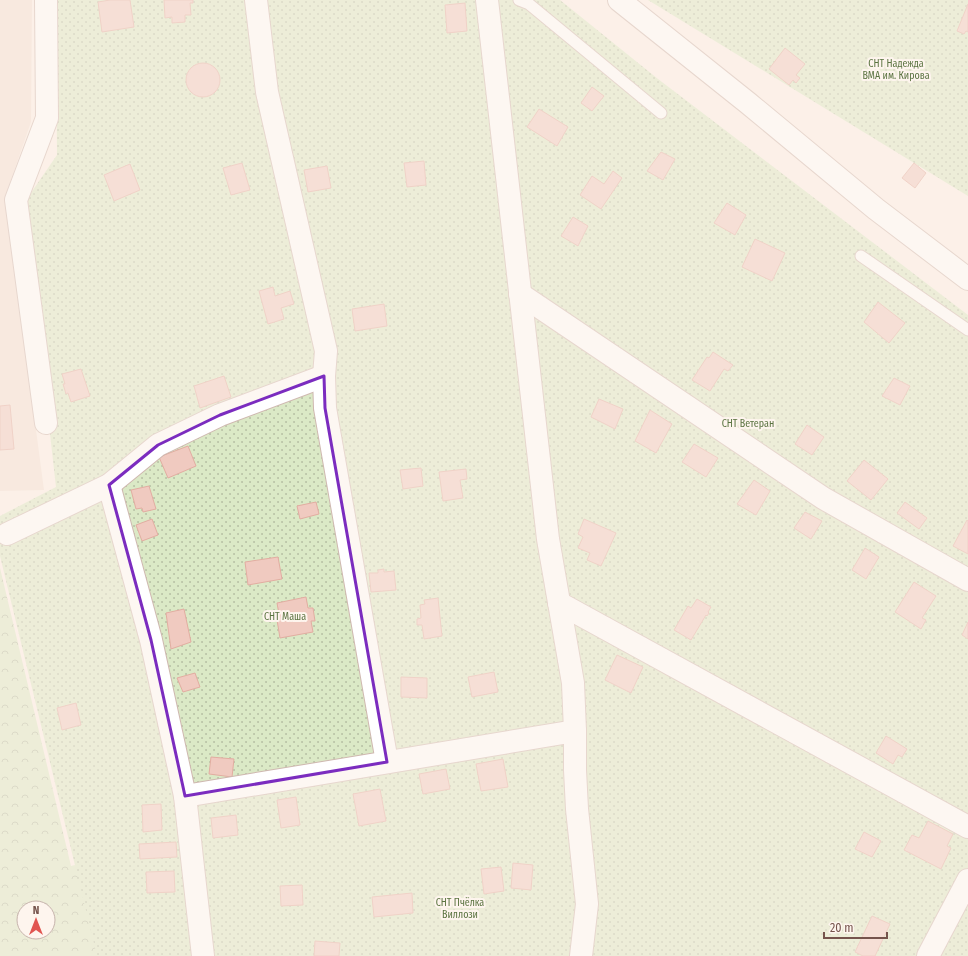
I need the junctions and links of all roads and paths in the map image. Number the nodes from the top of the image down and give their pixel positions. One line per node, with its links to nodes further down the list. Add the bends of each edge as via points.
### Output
1 (46, 0): 12 (street, via 47,118 16,200)
2 (256, 0): 11 (street, via 267,92 326,351)
3 (487, 0): 9 (street)
4 (519, 0): 6 (lane, via 529,4)
5 (620, 0): 8 (street, via 876,209)
6 (661, 112)
7 (861, 256): 10 (lane)
8 (968, 279)
9 (520, 294): 15 (street, via 823,498); 16 (street, via 548,539)
10 (968, 330)
11 (324, 376): 13 (street, via 220,415 158,445); 18 (street, via 325,408)
12 (46, 423)
13 (109, 485): 14 (street); 19 (street, via 151,640)
14 (7, 534)
15 (968, 580)
16 (560, 603): 17 (street, via 573,683); 20 (street)
17 (575, 731): 18 (street); 23 (street, via 577,809 587,904)
18 (387, 762): 19 (street)
19 (185, 796): 22 (street)
20 (968, 827)
21 (968, 880): 24 (street)
22 (203, 956)
23 (581, 956)
24 (928, 956)

